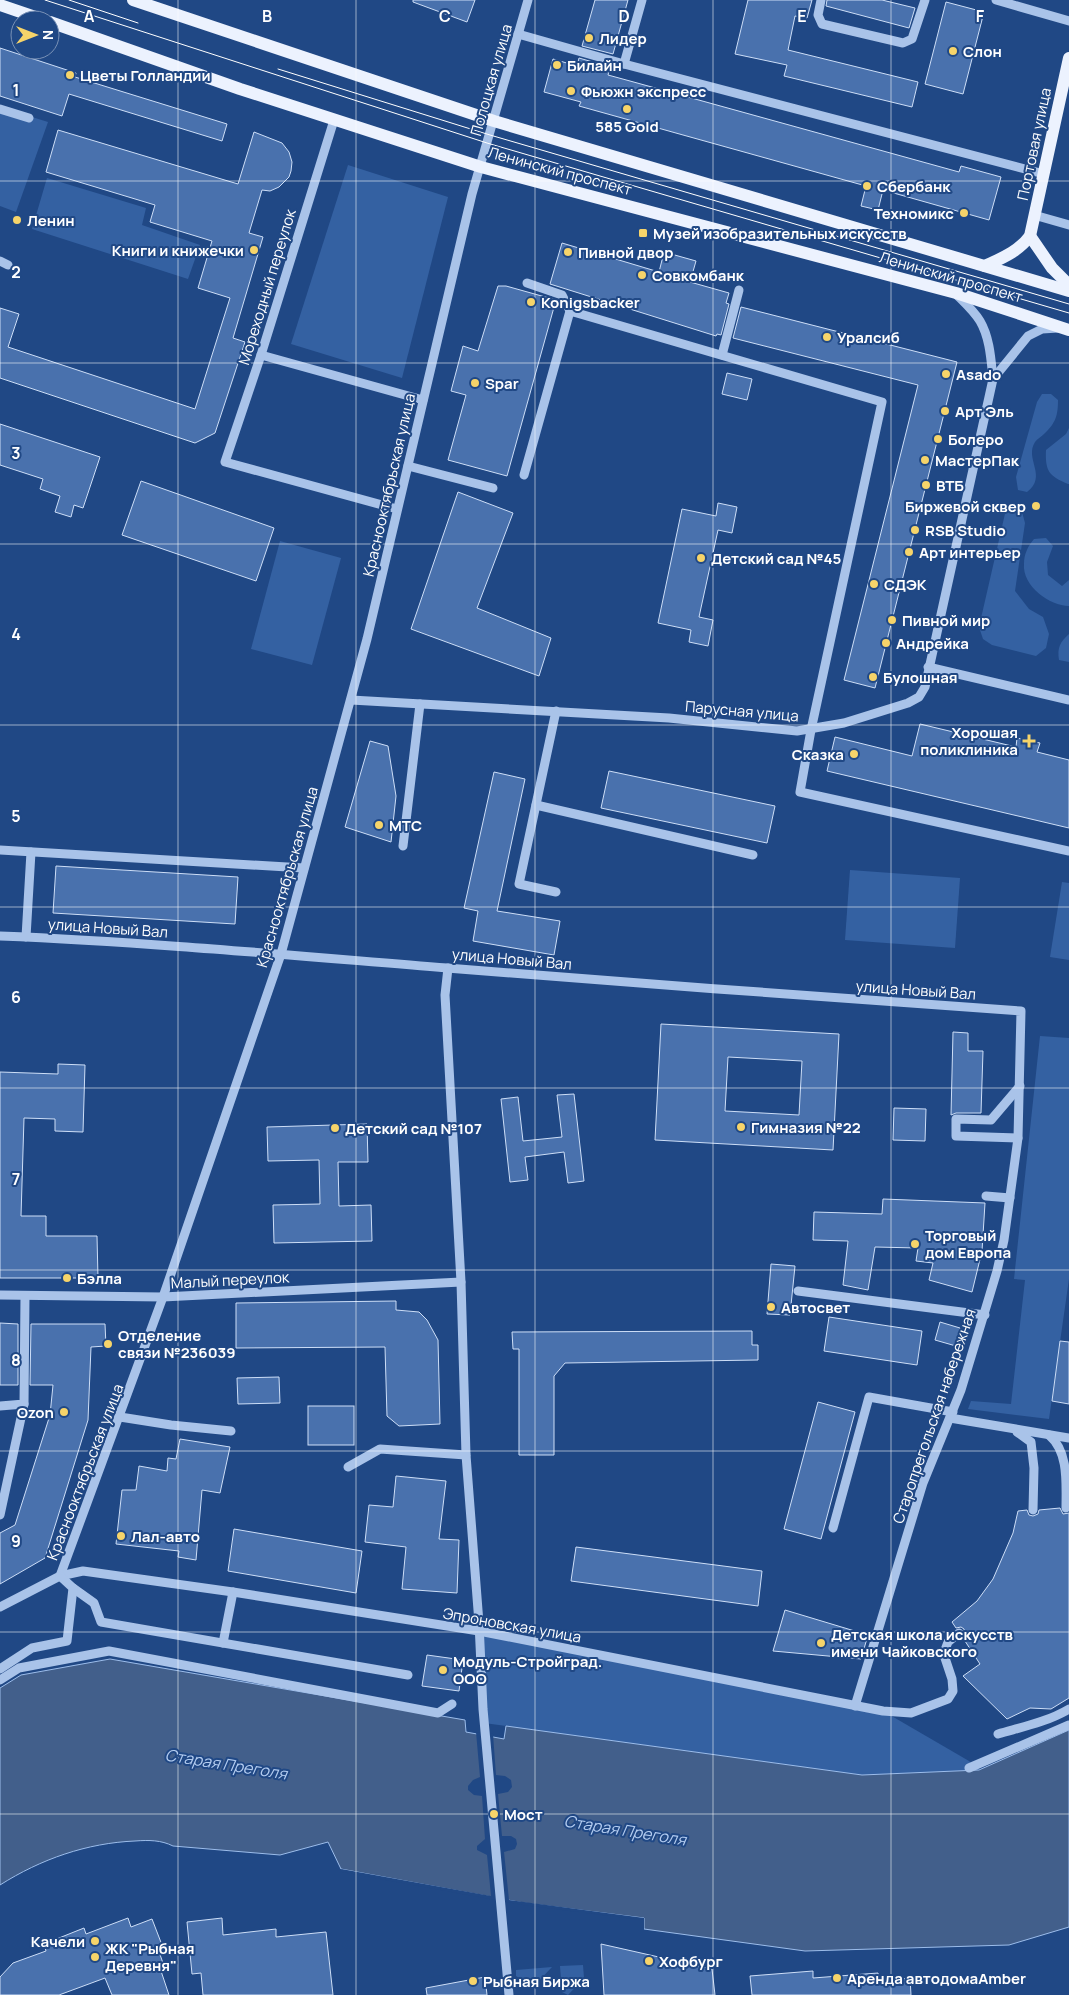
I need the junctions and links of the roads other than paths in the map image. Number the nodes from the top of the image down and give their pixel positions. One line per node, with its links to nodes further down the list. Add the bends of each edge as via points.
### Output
1 (133, 0): 17 (main road, Ленинский проспект)
2 (528, 0): 11 (street, Полоцкая улица)
3 (642, 0): 13 (street)
4 (821, 0): 5 (street, via 818,15 822,24 903,44 912,39)
5 (924, 0)
6 (996, 0): 9 (street)
7 (0, 5): 8 (main road)
8 (15, 10)
9 (1069, 20)
10 (60, 25): 16 (main road, Ленинский проспект)
11 (518, 34): 13 (street); 17 (street, Полоцкая улица)
12 (1069, 58): 19 (main road, Портовая улица)
13 (624, 64): 19 (street)
14 (0, 109): 15 (street)
15 (29, 118)
16 (334, 120): 18 (main road, Ленинский проспект); 31 (street, Мореходный переулок)
17 (494, 121): 18 (street, Полоцкая улица); 23 (main road, Ленинский проспект)
18 (481, 166): 28 (main road, Ленинский проспект); 34 (street, Краснооктябрьская улица)
19 (1044, 174): 20 (main road, Портовая улица)
20 (1034, 215): 21 (street); 22 (main road, Портовая улица)
21 (1069, 224)
22 (1030, 236): 23 (main road, via 1023,246); 25 (main road)
23 (985, 266): 27 (main road, Ленинский проспект)
24 (527, 283): 29 (street, via 562,295)
25 (1069, 286)
26 (739, 290): 32 (street)
27 (1069, 291)
28 (956, 293): 30 (main road, Ленинский проспект); 33 (street, via 980,321 987,339)
29 (570, 311): 32 (street); 36 (street)
30 (1066, 329): 33 (street, via 1042,329 1028,336)
31 (261, 355): 34 (street); 38 (street, Мореходный переулок, via 225,462)
32 (722, 355): 44 (street, via 882,402)
33 (993, 379): 39 (street, Парусная улица)
34 (423, 400): 35 (street, Краснооктябрьская улица)
35 (408, 466): 37 (street); 38 (street, Краснооктябрьская улица)
36 (524, 475)
37 (493, 488)
38 (397, 509): 40 (street, Краснооктябрьская улица)
39 (928, 667): 41 (street); 44 (street, Парусная улица, via 925,687 919,697 908,703)
40 (350, 700): 42 (street, Парусная улица); 51 (street, Краснооктябрьская улица)
41 (1069, 700)
42 (420, 704): 43 (street, Парусная улица); 46 (street)
43 (556, 711): 44 (street, Парусная улица); 45 (street)
44 (811, 730): 48 (street, via 800,792)
45 (536, 805): 50 (street); 52 (street, via 518,884)
46 (403, 846)
47 (0, 850): 49 (street)
48 (1069, 851)
49 (31, 852): 51 (street); 54 (street)
50 (753, 855)
51 (304, 868): 55 (street, Краснооктябрьская улица)
52 (556, 892)
53 (0, 936): 54 (street, улица Новый Вал)
54 (26, 937): 55 (street, улица Новый Вал)
55 (281, 954): 56 (street, улица Новый Вал); 66 (street, Краснооктябрьская улица)
56 (448, 968): 57 (street, улица Новый Вал); 62 (street, via 444,995)
57 (1021, 1011): 58 (street, Старопрегольская набережная)
58 (1020, 1086): 59 (street, Старопрегольская набережная); 59 (street, via 991,1120 956,1119 956,1136)
59 (1018, 1138): 61 (street, Старопрегольская набережная)
60 (986, 1196): 61 (street)
61 (1010, 1198): 67 (street, Старопрегольская набережная, via 1004,1240)
62 (461, 1282): 66 (street, Малый переулок); 76 (street)
63 (798, 1291): 67 (street)
64 (0, 1295): 65 (street, Малый переулок)
65 (25, 1296): 66 (street, Малый переулок); 68 (street)
66 (163, 1297): 71 (street, Краснооктябрьская улица)
67 (985, 1315): 70 (street, Старопрегольская набережная)
68 (24, 1404): 69 (street); 80 (street)
69 (0, 1406)
70 (952, 1415): 72 (street); 81 (street, via 869,1397); 93 (street, Старопрегольская набережная, via 924,1483)
71 (120, 1417): 73 (street); 82 (street, Краснооктябрьская улица)
72 (1012, 1429): 74 (street); 79 (street, via 1031,1442)
73 (231, 1432)
74 (1049, 1435): 75 (street); 78 (street, via 1062,1448)
75 (1069, 1438)
76 (466, 1455): 77 (street, via 380,1449); 86 (street)
77 (348, 1467)
78 (1066, 1508)
79 (1033, 1510)
80 (0, 1515)
81 (833, 1528)
82 (60, 1576): 83 (street); 84 (street, Эпроновская улица, via 83,1571); 85 (street, Эпроновская улица)
83 (73, 1588): 88 (street, via 94,1603 101,1622); 89 (street, via 67,1641 32,1648)
84 (233, 1592): 86 (street, Эпроновская улица); 88 (street)
85 (0, 1607)
86 (479, 1631): 93 (street, Эпроновская улица); 98 (street, via 484,1723)
87 (959, 1633): 93 (street, Эпроновская улица, via 948,1642 944,1655 953,1690 948,1699 911,1713)
88 (223, 1643): 90 (street)
89 (0, 1669)
90 (408, 1675)
91 (0, 1680): 92 (street, via 19,1668 109,1651 438,1713)
92 (452, 1704)
93 (856, 1706)
94 (1069, 1709): 96 (street, via 1060,1715)
95 (1069, 1725): 97 (street)
96 (998, 1734)
97 (968, 1768)
98 (509, 1995)

